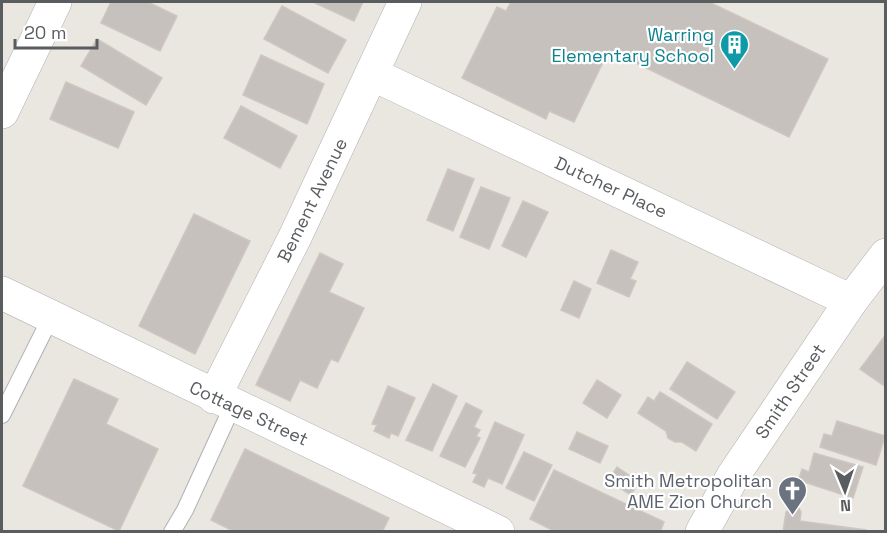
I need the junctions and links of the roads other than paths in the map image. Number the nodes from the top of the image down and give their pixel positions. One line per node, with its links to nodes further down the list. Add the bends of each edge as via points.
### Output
1 (55, 2): 4 (street)
2 (405, 2): 3 (street, Bement Avenue)
3 (372, 74): 7 (street, Dutcher Place); 9 (street, Bement Avenue)
4 (2, 112)
5 (885, 255): 7 (street, Smith Street)
6 (2, 293): 8 (street, Cottage Street)
7 (851, 301): 13 (street, Smith Street, via 733,476)
8 (51, 317): 9 (street, Cottage Street); 10 (lane)
9 (224, 401): 11 (lane, via 185,510); 12 (street, Cottage Street)
10 (2, 415)
11 (172, 531)
12 (498, 531)
13 (702, 531)

